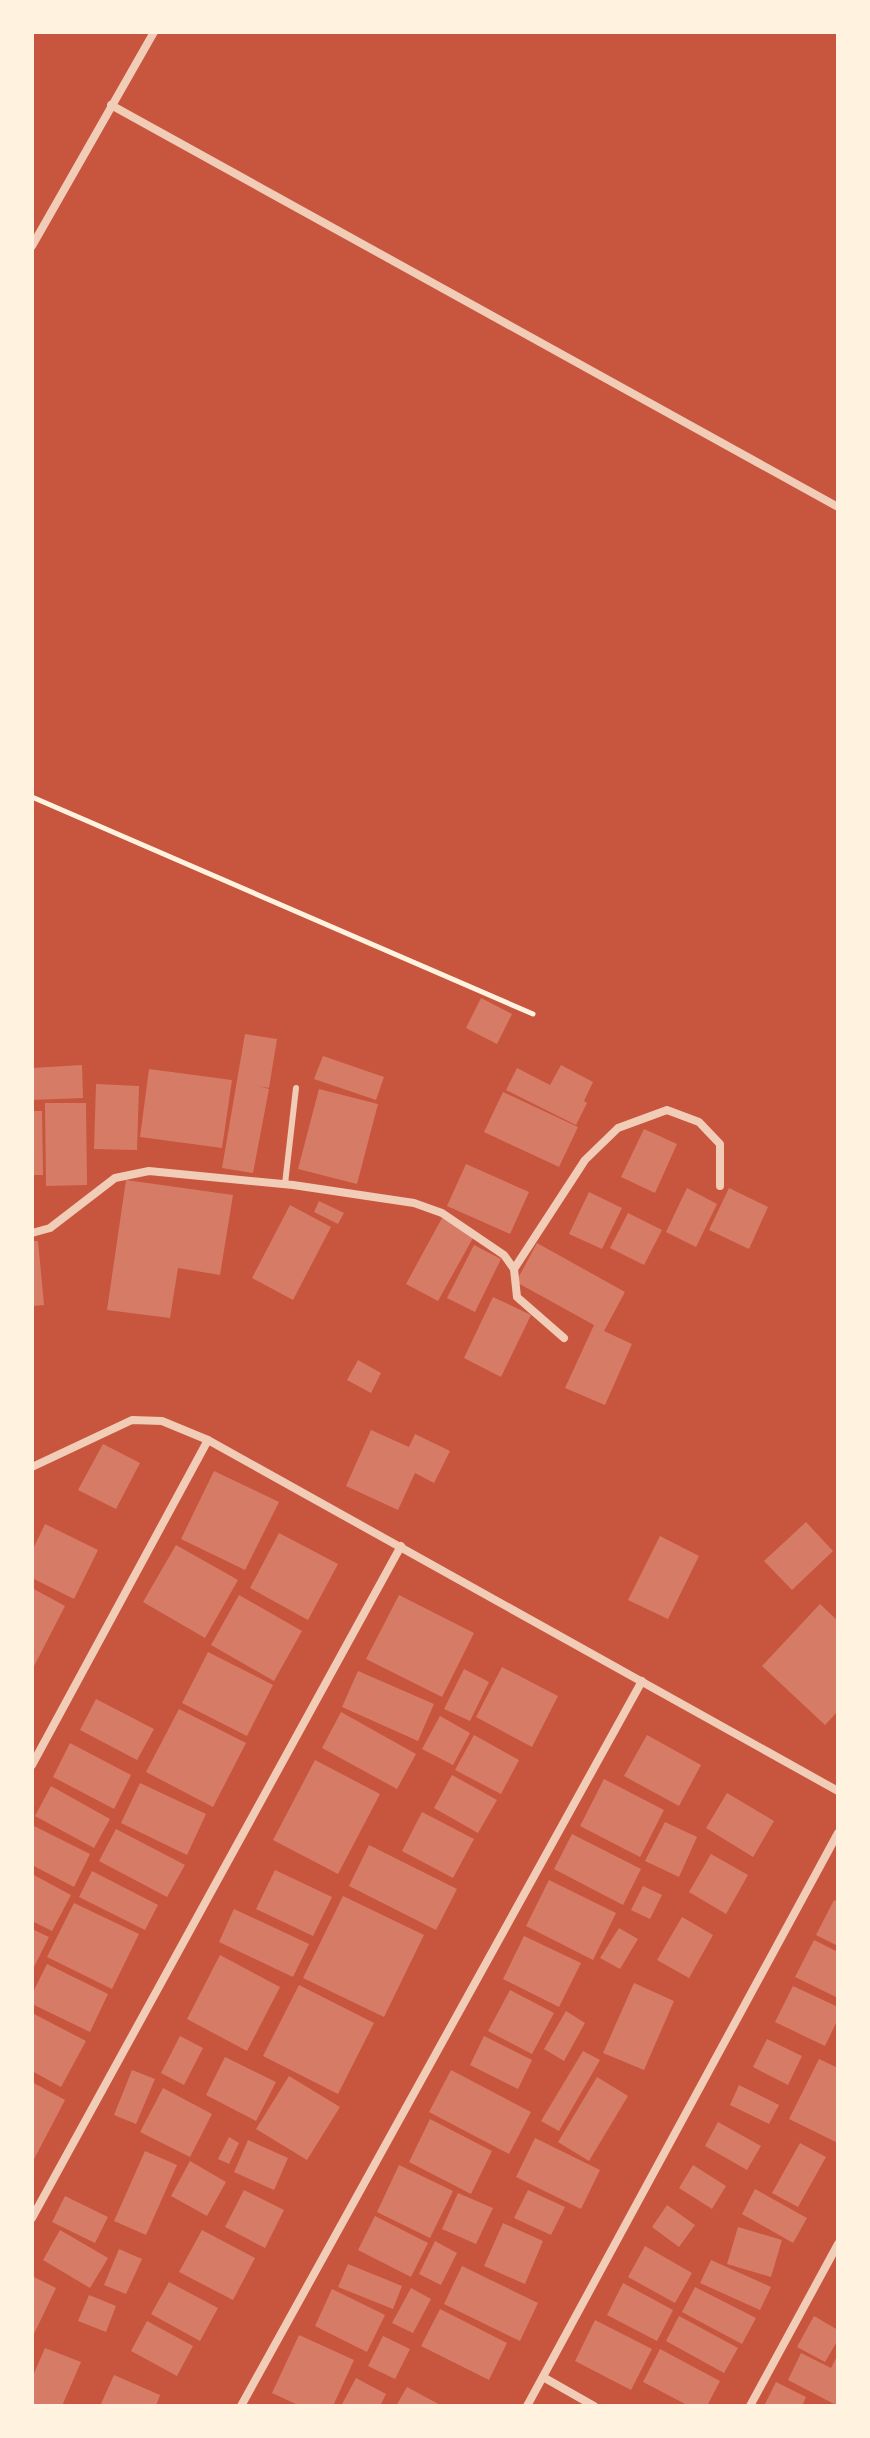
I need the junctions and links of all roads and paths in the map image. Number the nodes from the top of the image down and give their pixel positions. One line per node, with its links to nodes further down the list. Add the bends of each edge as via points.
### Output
1 (154, 32): 2 (street)
2 (111, 105): 3 (street); 4 (street)
3 (32, 246)
4 (838, 507)
5 (32, 797): 6 (path)
6 (533, 1014)
7 (296, 1088): 8 (lane)
8 (285, 1184): 10 (street, via 149,1171 115,1178 50,1228); 11 (street, via 414,1203 442,1213 504,1255)
9 (720, 1186): 11 (street, via 720,1144 699,1122 667,1110 633,1121 618,1128 585,1160)
10 (32, 1233)
11 (514, 1269): 12 (street, via 517,1297)
12 (564, 1338)
13 (208, 1440): 14 (street, via 162,1421 132,1420); 15 (street); 17 (street)
14 (32, 1467)
15 (401, 1546): 16 (street); 20 (street)
16 (642, 1681): 18 (street); 23 (street)
17 (32, 1765)
18 (838, 1791)
19 (838, 1833): 22 (street)
20 (32, 2218)
21 (838, 2244): 26 (street)
22 (543, 2377): 24 (street); 25 (street)
23 (241, 2406)
24 (527, 2406)
25 (594, 2406)
26 (750, 2406)

